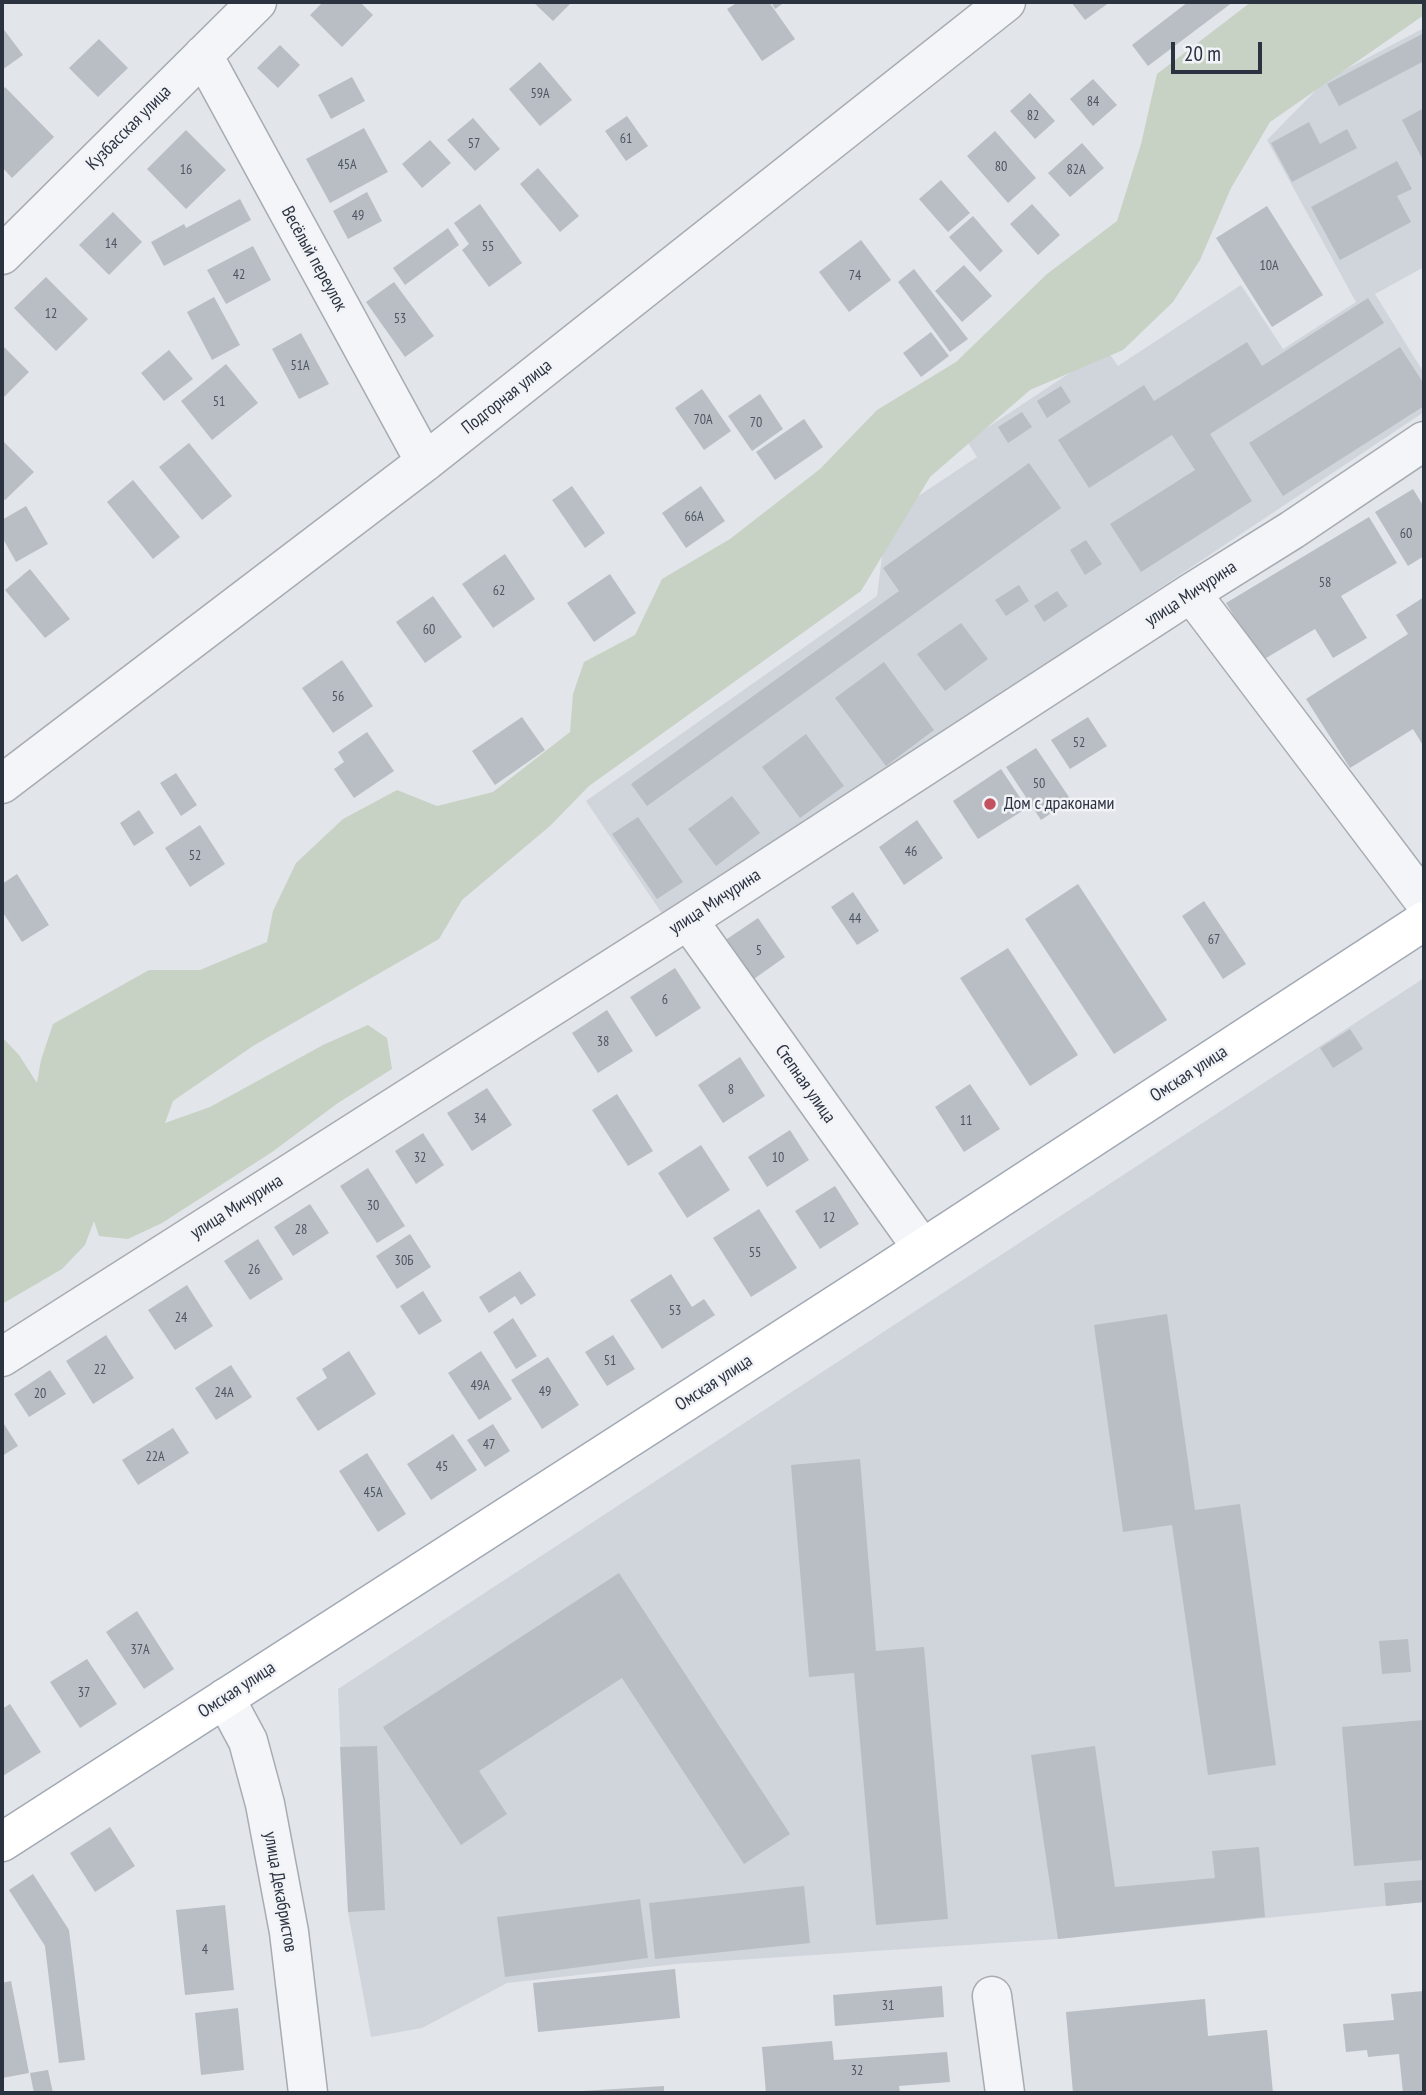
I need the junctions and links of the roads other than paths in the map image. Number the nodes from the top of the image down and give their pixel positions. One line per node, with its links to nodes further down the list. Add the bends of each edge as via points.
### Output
1 (257, 2): 3 (street, Кузбасская улица)
2 (1006, 2): 6 (street, Подгорная улица)
3 (203, 55): 4 (street, Кузбасская улица); 6 (street, Весёлый переулок)
4 (2, 255)
5 (1424, 441): 7 (street, улица Мичурина)
6 (425, 462): 8 (street, Подгорная улица)
7 (1191, 593): 9 (street); 10 (street, улица Мичурина)
8 (2, 783)
9 (1424, 901)
10 (688, 920): 12 (street, Степная улица); 13 (street, улица Мичурина)
11 (1424, 921): 12 (main road, Омская улица)
12 (922, 1248): 14 (main road, Омская улица)
13 (2, 1357)
14 (225, 1698): 15 (main road, Омская улица); 17 (street, улица Декабристов, via 248,1741 265,1804 289,1932)
15 (2, 1842)
16 (992, 1996): 18 (street)
17 (307, 2093)
18 (1005, 2093)

